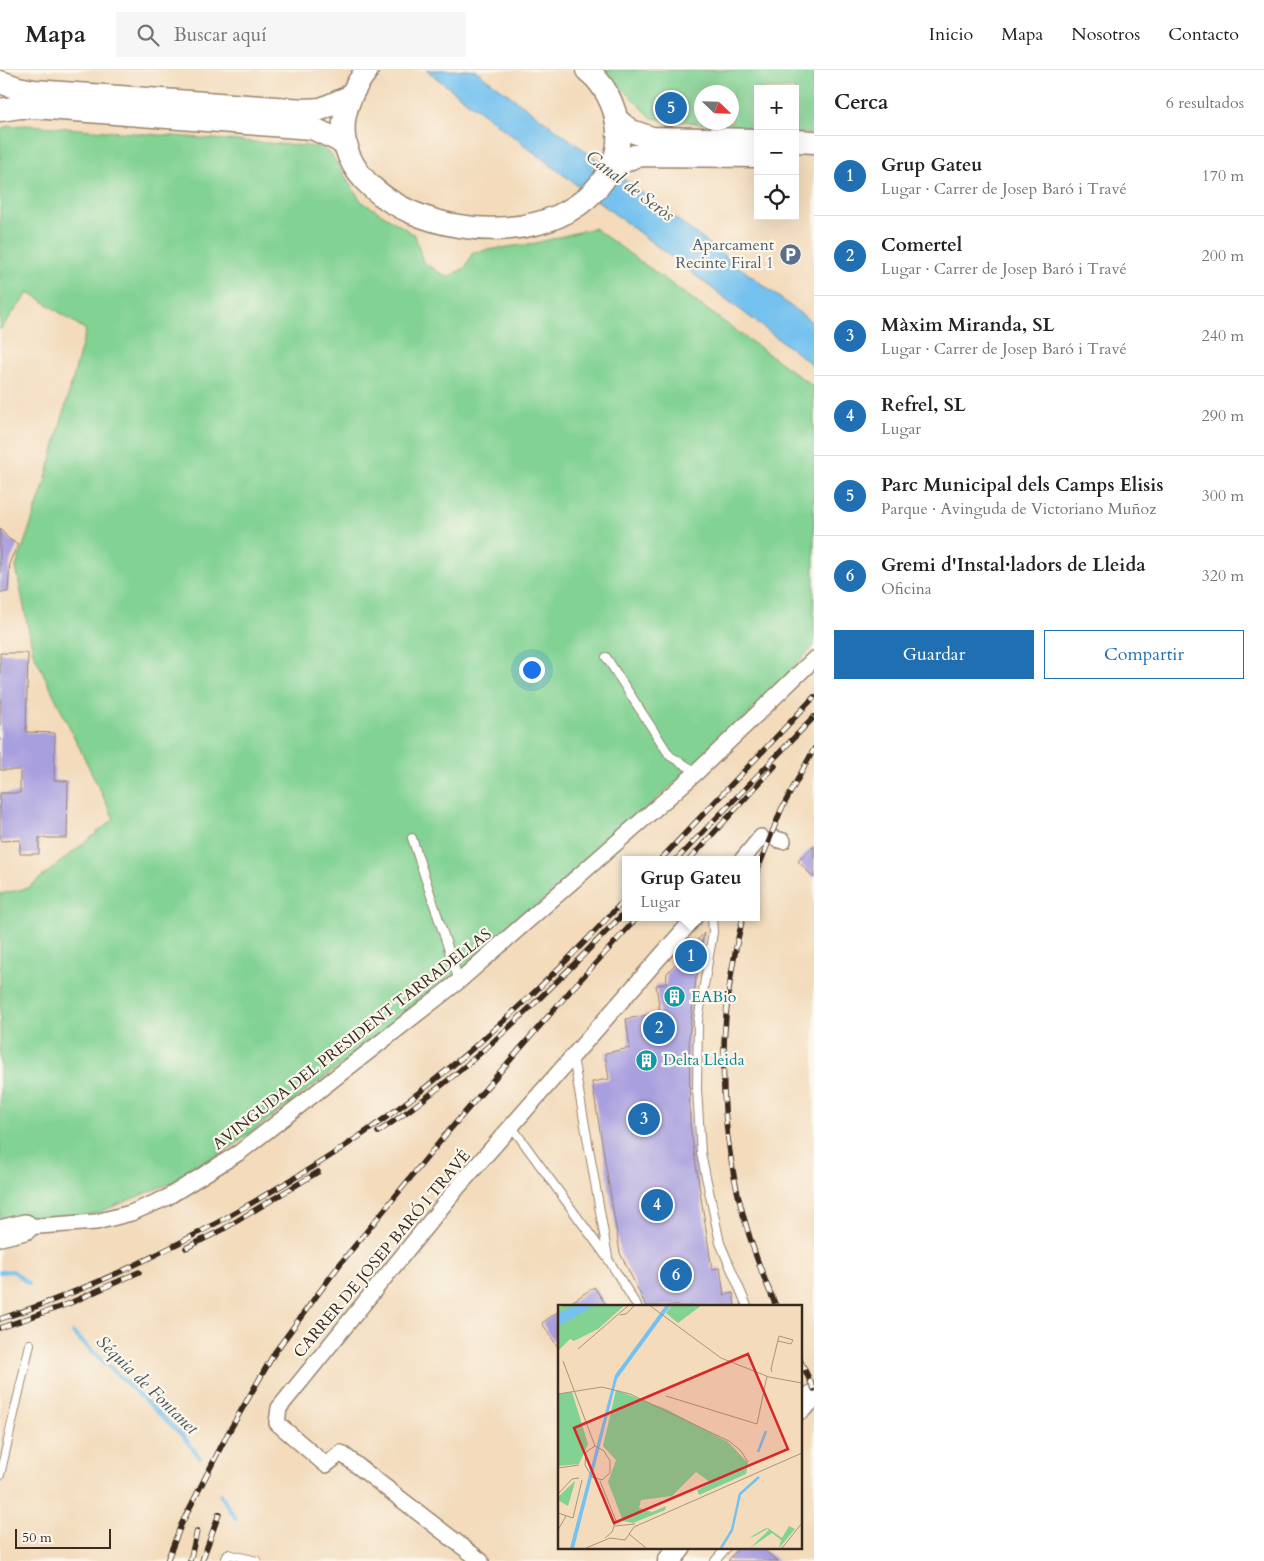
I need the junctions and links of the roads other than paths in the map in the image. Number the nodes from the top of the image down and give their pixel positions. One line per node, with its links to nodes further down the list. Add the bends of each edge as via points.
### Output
1 (367, 70): 4 (main road)
2 (587, 70): 6 (main road, via 608,94)
3 (0, 82): 4 (main road, via 34,91 306,110)
4 (349, 97): 10 (main road, via 344,126)
5 (0, 110): 10 (main road, via 44,108 312,128)
6 (616, 119): 7 (main road, via 631,131 652,138); 14 (main road, via 618,140)
7 (754, 140)
8 (799, 141): 9 (main road)
9 (814, 142)
10 (347, 147): 14 (main road, via 352,162 374,190 389,202 443,224 474,229 502,229 543,221 576,207 603,182)
11 (754, 156): 14 (main road, via 646,155 635,156)
12 (799, 157): 13 (main road)
13 (814, 157)
14 (612, 167)
15 (606, 657): 17 (lane, via 670,756)
16 (814, 659): 17 (street, AVINGUDA DEL PRESIDENT TARRADELLAS)
17 (697, 772): 23 (street, AVINGUDA DEL PRESIDENT TARRADELLAS)
18 (412, 838): 23 (lane)
19 (773, 839): 20 (street)
20 (748, 856)
21 (692, 921): 24 (street, CARRER DE JOSEP BARÓ I TRAVÉ)
22 (712, 921): 31 (lane, via 698,1020 697,1089 701,1153 720,1243)
23 (459, 981): 27 (street, AVINGUDA DEL PRESIDENT TARRADELLAS, via 240,1152 166,1198 131,1213 96,1222)
24 (573, 1057): 25 (street, CARRER DE JOSEP BARÓ I TRAVÉ); 29 (lane)
25 (512, 1127): 29 (lane); 40 (street, CARRER DE JOSEP BARÓ I TRAVÉ, via 458,1187 279,1408 277,1423 326,1465 341,1453)
26 (0, 1226): 27 (main road)
27 (25, 1227): 28 (main road)
28 (0, 1233)
29 (608, 1259): 30 (lane)
30 (636, 1305)
31 (747, 1305)
32 (30, 1344): 35 (lane)
33 (814, 1395): 34 (main road)
34 (802, 1406)
35 (0, 1474)
36 (679, 1548): 41 (main road)
37 (726, 1548): 42 (lane)
38 (225, 1561): 39 (lane, via 228,1554)
39 (257, 1561)
40 (481, 1561)
41 (669, 1561)
42 (715, 1561)

